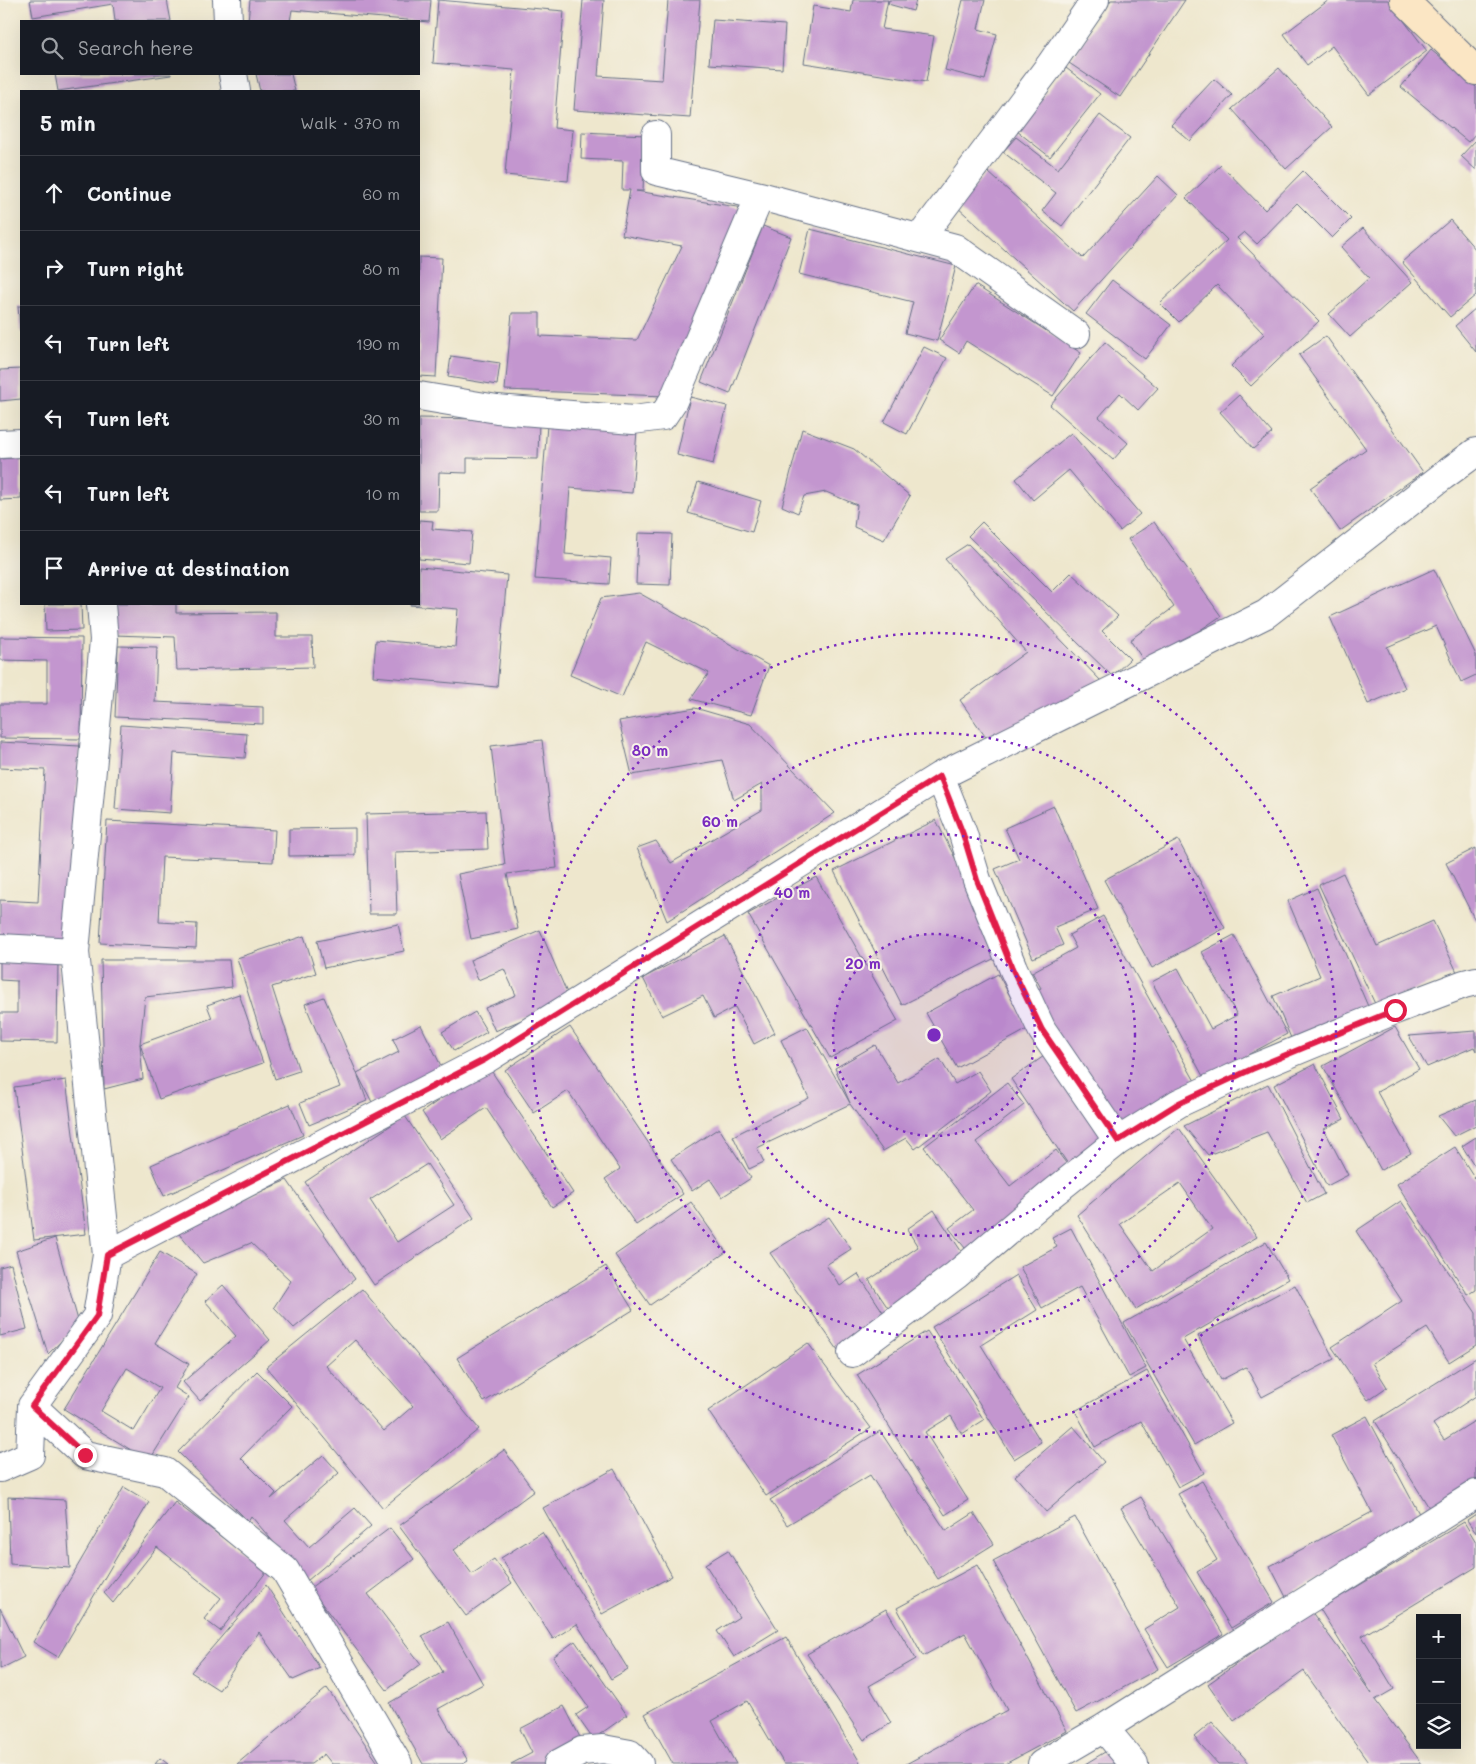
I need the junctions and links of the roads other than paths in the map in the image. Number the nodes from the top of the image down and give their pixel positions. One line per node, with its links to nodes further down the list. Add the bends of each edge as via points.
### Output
1 (227, 0): 4 (street)
2 (1095, 0): 10 (street)
3 (1404, 0): 5 (street)
4 (228, 20)
5 (1476, 72)
6 (233, 75): 7 (street)
7 (236, 90)
8 (656, 134): 9 (street, via 656,171)
9 (760, 196): 10 (street); 12 (street, via 673,401 663,416 633,420 497,409)
10 (920, 238): 11 (street, via 955,248)
11 (1076, 334)
12 (420, 396)
13 (20, 443): 14 (street)
14 (0, 444)
15 (1476, 452): 17 (street, via 1266,614)
16 (101, 605): 19 (street, via 104,640)
17 (940, 776): 21 (street, via 1012,968 1042,1030); 22 (street, via 486,1059)
18 (0, 948): 19 (street)
19 (75, 952): 22 (street)
20 (1476, 981): 21 (street, via 1395,1010 1252,1069 1179,1103)
21 (1118, 1141): 23 (street, via 956,1275)
22 (107, 1255): 24 (street, via 97,1316)
23 (852, 1353)
24 (32, 1406): 25 (street, via 30,1455); 28 (street, via 85,1455 165,1472 285,1570)
25 (0, 1468)
26 (1476, 1494): 27 (street)
27 (1104, 1728): 31 (street); 32 (street)
28 (398, 1764)
29 (558, 1764): 30 (street, via 582,1751 603,1750 630,1754)
30 (639, 1764)
31 (1042, 1764)
32 (1134, 1764)

